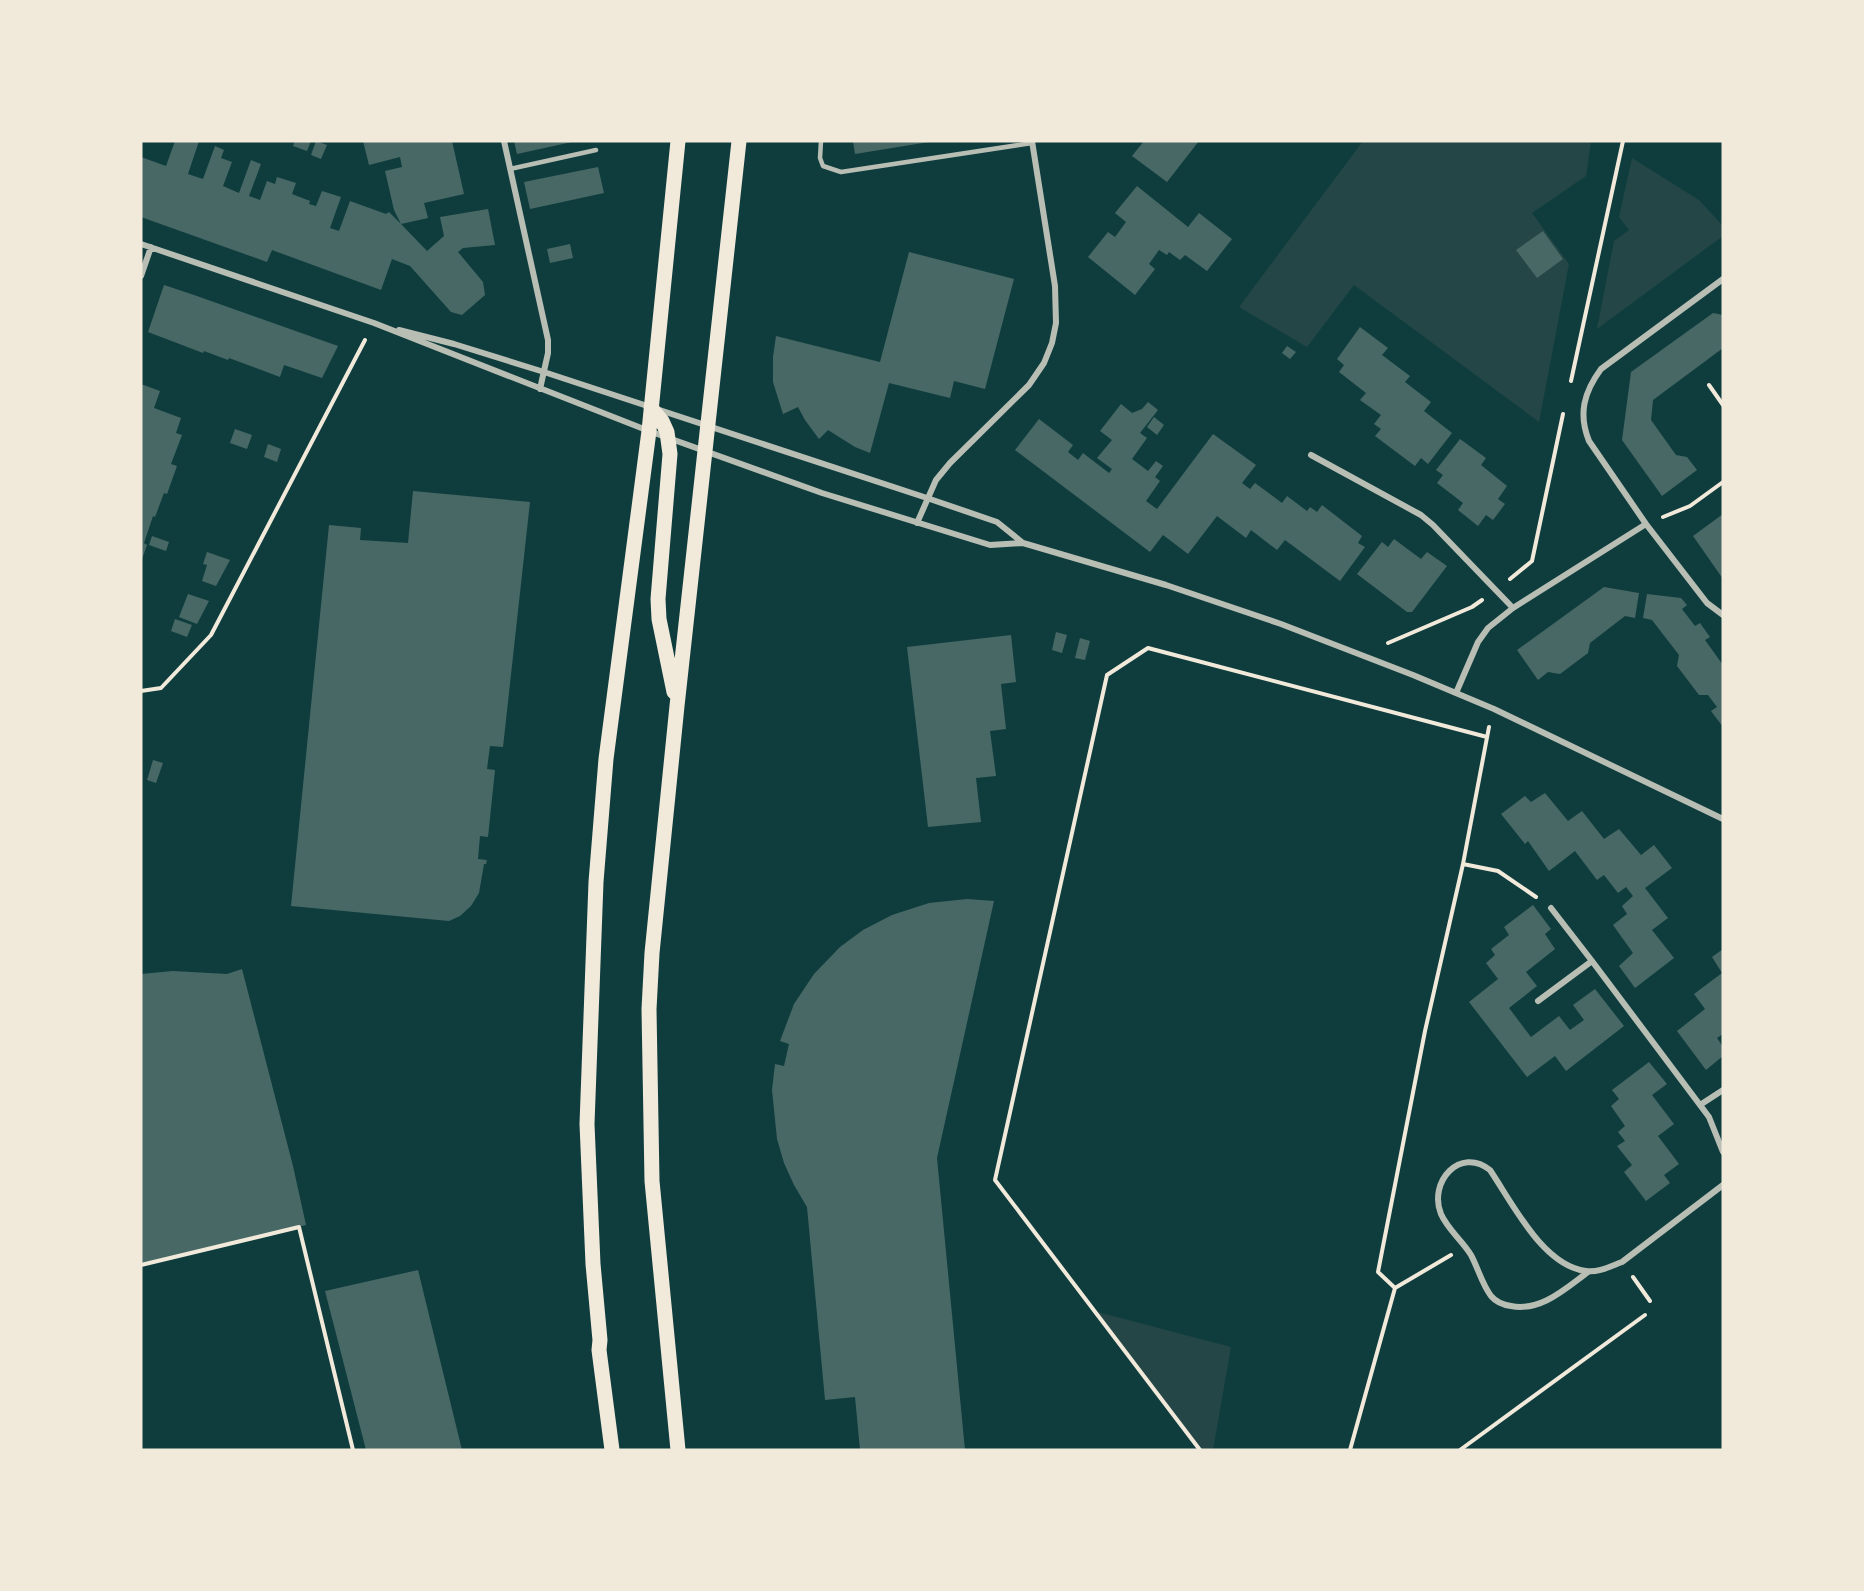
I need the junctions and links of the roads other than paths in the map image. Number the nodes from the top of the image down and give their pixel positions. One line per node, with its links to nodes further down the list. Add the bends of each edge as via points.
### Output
1 (504, 141): 7 (street)
2 (678, 141): 15 (main road)
3 (739, 141): 16 (main road)
4 (821, 141): 5 (lane, via 823,166 841,172)
5 (1032, 142): 21 (street, via 1055,286 1052,343 1029,385 942,472)
6 (597, 150): 7 (lane)
7 (510, 169): 13 (street, via 548,340)
8 (141, 243): 9 (street)
9 (151, 247): 10 (street); 12 (street)
10 (141, 276)
11 (1723, 279): 23 (street, via 1601,369 1585,396 1584,429 1589,441)
12 (374, 323): 13 (street); 14 (street)
13 (544, 372): 14 (street); 15 (street)
14 (540, 389): 17 (street)
15 (651, 408): 16 (street); 17 (main road); 18 (main road)
16 (708, 425): 19 (main road); 21 (street)
17 (649, 431): 18 (street); 38 (main road, via 606,759 591,997 587,1124 593,1264)
18 (668, 438): 19 (street); 28 (main road, via 658,599)
19 (706, 450): 22 (street); 28 (main road)
20 (1311, 455): 25 (street, via 1421,515)
21 (927, 498): 22 (street); 24 (street, via 997,522)
22 (916, 524): 24 (street, via 990,545)
23 (1646, 524): 25 (street); 26 (street, via 1707,603)
24 (1023, 543): 27 (street, via 1240,609)
25 (1513, 608): 27 (street, via 1488,628 1478,642)
26 (1723, 615)
27 (1456, 693): 29 (street)
28 (677, 706): 39 (main road, via 649,1020 652,1181)
29 (1723, 819)
30 (1551, 908): 31 (street)
31 (1592, 961): 32 (street); 34 (street)
32 (1538, 1001)
33 (1723, 1090): 34 (street)
34 (1700, 1104): 35 (street)
35 (1723, 1152)
36 (1723, 1185): 37 (street, via 1622,1262)
37 (1588, 1272): 37 (street, via 1570,1267 1545,1250 1482,1164 1472,1162 1447,1173 1438,1192 1441,1214 1466,1246 1493,1298 1511,1306 1541,1304)
38 (612, 1450)
39 (678, 1450)

